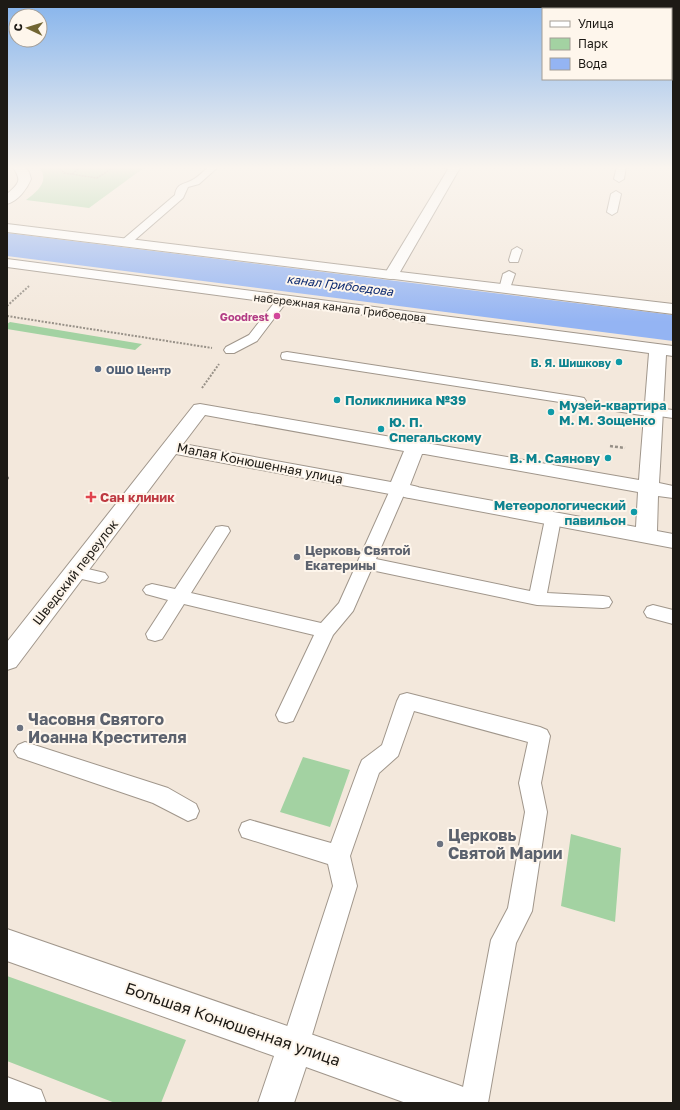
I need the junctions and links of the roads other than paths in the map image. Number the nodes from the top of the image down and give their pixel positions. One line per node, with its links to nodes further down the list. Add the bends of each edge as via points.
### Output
1 (154, 218): 4 (lane)
2 (425, 218): 7 (street)
3 (7, 228): 4 (street)
4 (125, 243): 7 (street)
5 (7, 263): 9 (street, набережная канала Грибоедова)
6 (510, 274): 8 (lane)
7 (391, 275): 8 (street)
8 (504, 289): 10 (street)
9 (282, 300): 11 (lane, via 253,338); 12 (street, набережная канала Грибоедова)
10 (673, 309)
11 (230, 350)
12 (666, 350): 16 (street)
13 (287, 356): 14 (lane)
14 (578, 401)
15 (614, 407): 16 (lane)
16 (654, 412): 17 (lane); 20 (street)
17 (673, 414)
18 (171, 447): 19 (street, Малая Конюшенная улица, via 200,409); 21 (street, Малая Конюшенная улица); 28 (street, Шведский переулок)
19 (421, 448): 20 (street); 21 (street)
20 (649, 488): 22 (street); 25 (street)
21 (404, 491): 23 (street, Малая Конюшенная улица); 27 (lane)
22 (673, 492)
23 (552, 518): 25 (street, Малая Конюшенная улица); 32 (lane)
24 (222, 531): 31 (lane)
25 (646, 536): 26 (street, Малая Конюшенная улица)
26 (673, 541)
27 (366, 563): 32 (lane); 36 (lane, via 347,606)
28 (75, 572): 29 (lane); 38 (street, Шведский переулок)
29 (99, 577)
30 (152, 590): 31 (lane)
31 (180, 597): 36 (lane); 37 (lane)
32 (537, 599): 33 (lane)
33 (603, 602)
34 (653, 612): 35 (lane)
35 (673, 617)
36 (325, 631): 39 (lane)
37 (155, 634)
38 (7, 660)
39 (286, 715)
40 (25, 751): 41 (lane, via 160,795)
41 (188, 811)
42 (250, 830): 43 (lane)
43 (338, 856): 45 (lane, via 346,886); 48 (lane, via 370,767 391,750 407,700 540,736 530,783 536,812 520,911 504,940)
44 (7, 945): 45 (street, Большая Конюшенная улица)
45 (295, 1045): 46 (street); 47 (street, Большая Конюшенная улица)
46 (276, 1103)
47 (458, 1103)
48 (474, 1103)

